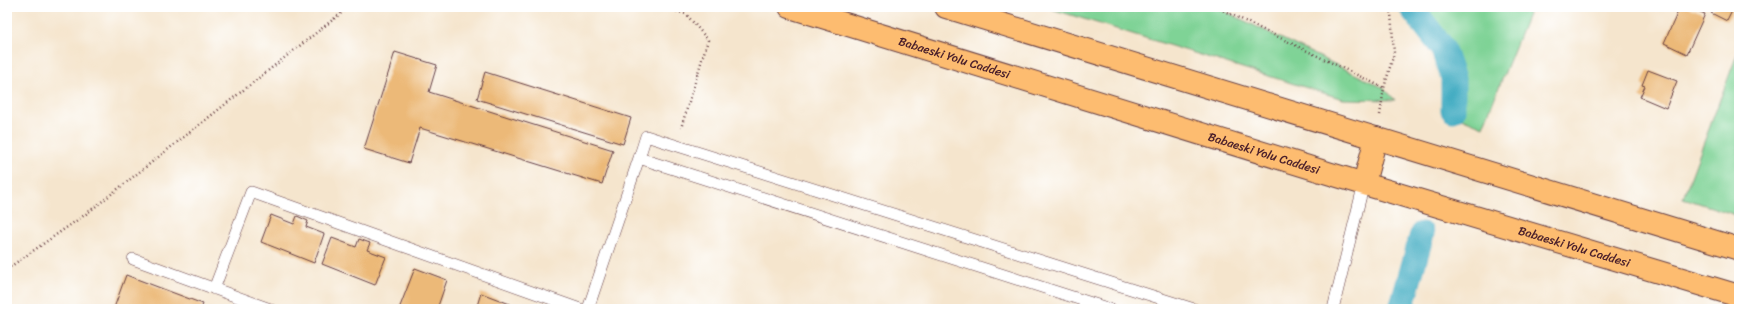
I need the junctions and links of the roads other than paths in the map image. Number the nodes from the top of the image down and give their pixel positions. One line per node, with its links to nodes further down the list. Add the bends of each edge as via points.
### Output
1 (790, 7): 5 (highway, Babaeski Yolu Caddesi)
2 (946, 7): 3 (highway)
3 (1376, 138): 5 (highway); 6 (highway)
4 (639, 158): 12 (lane); 13 (lane); 14 (lane, via 646,136)
5 (1364, 183): 9 (highway, Babaeski Yolu Caddesi); 15 (lane)
6 (1739, 249)
7 (133, 259): 8 (lane)
8 (214, 289): 10 (lane); 11 (lane, via 251,192)
9 (1739, 296)
10 (270, 309)
11 (580, 309)
12 (588, 309)
13 (1110, 309)
14 (1194, 309)
15 (1333, 309)

